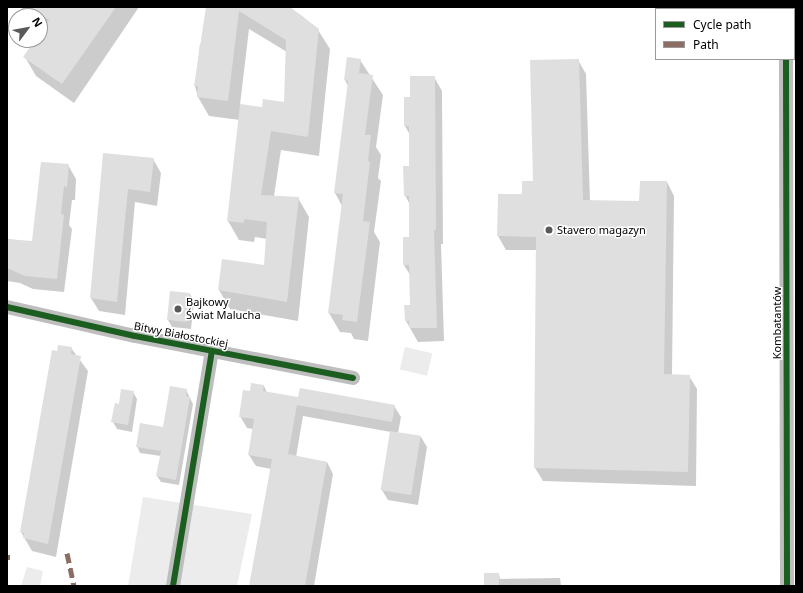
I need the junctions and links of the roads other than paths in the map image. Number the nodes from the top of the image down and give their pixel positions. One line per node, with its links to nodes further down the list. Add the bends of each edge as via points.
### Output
1 (786, 60): 6 (street, Kombatantów)
2 (7, 307): 3 (street, Bitwy Białostockiej)
3 (212, 351): 4 (street, Bitwy Białostockiej); 5 (street)
4 (353, 378)
5 (173, 586)
6 (787, 586)

